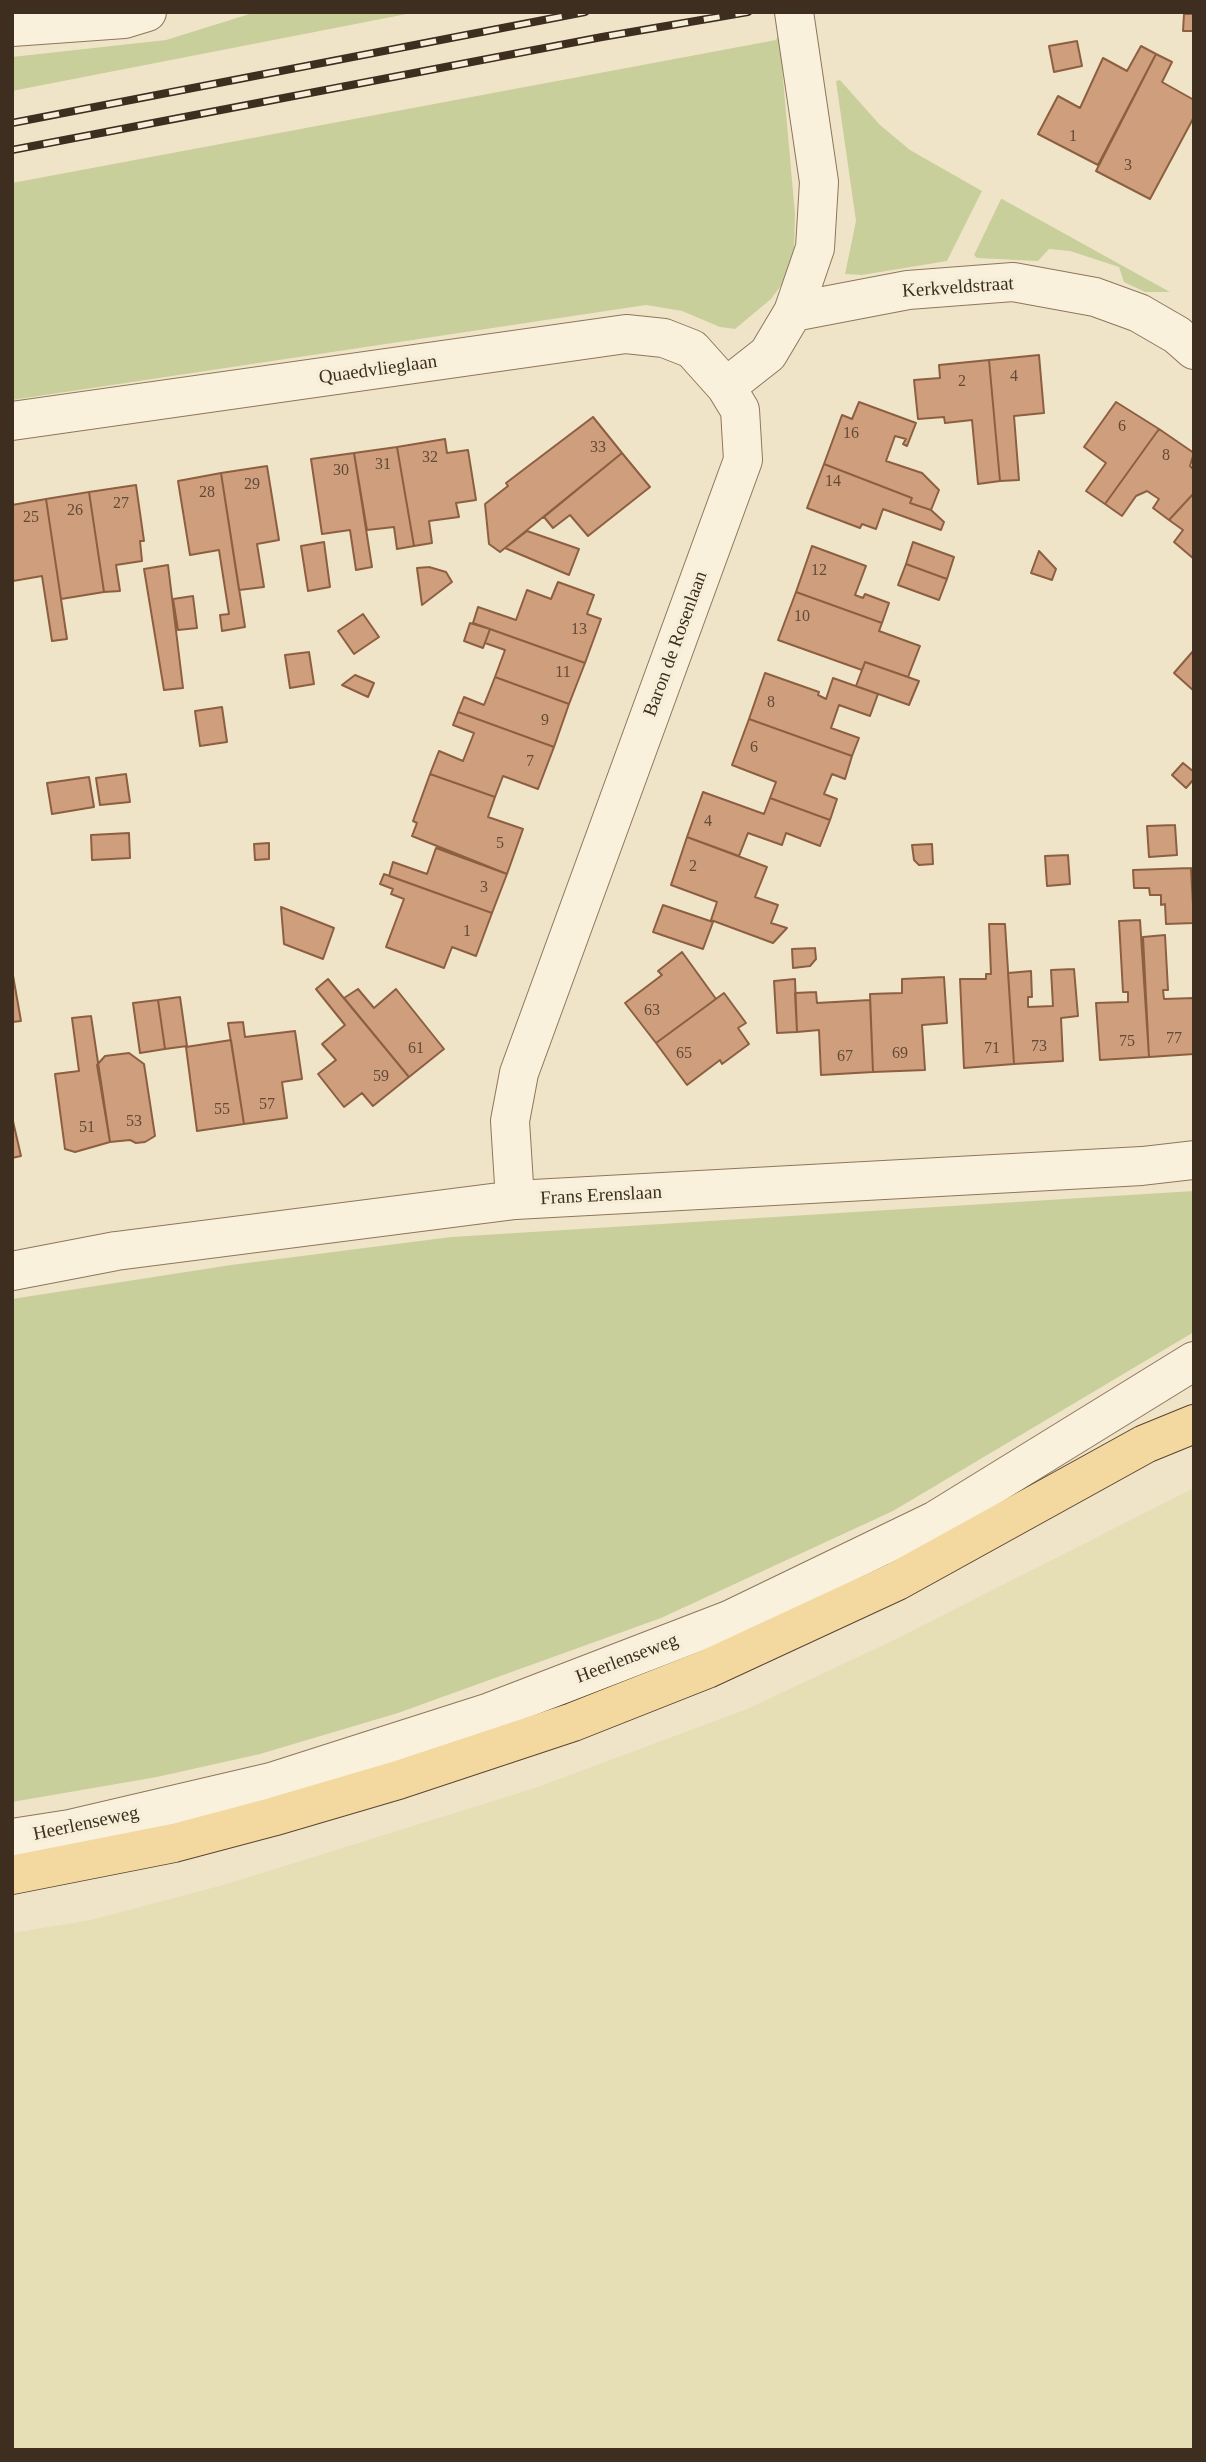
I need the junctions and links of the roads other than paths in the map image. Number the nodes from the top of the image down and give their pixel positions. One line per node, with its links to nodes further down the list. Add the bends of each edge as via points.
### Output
1 (147, 12): 3 (street, via 124,19)
2 (794, 12): 4 (street, via 819,182 815,247)
3 (12, 27)
4 (793, 312): 5 (street, Kerkveldstraat, via 908,290 1013,282 1095,297); 6 (street, via 768,354)
5 (1188, 332)
6 (726, 387): 7 (street, Quaedvlieglaan, via 692,349 664,338 626,334); 9 (street, Baron de Rosenlaan, via 740,410 743,460 519,1073 510,1121)
7 (12, 421)
8 (1194, 1160): 9 (street, Frans Erenslaan, via 1142,1167)
9 (515, 1200): 10 (street, Frans Erenslaan, via 116,1251)
10 (12, 1270)
11 (1194, 1361): 15 (street, Heerlenseweg, via 936,1520 729,1620 490,1712 271,1782)
12 (1194, 1409): 14 (main road, Heerlenseweg)
13 (1194, 1423): 14 (main road, Heerlenseweg)
14 (1146, 1444): 16 (main road, Heerlenseweg, via 897,1581 707,1669 573,1722 272,1817 161,1846)
15 (12, 1838)
16 (12, 1874)

